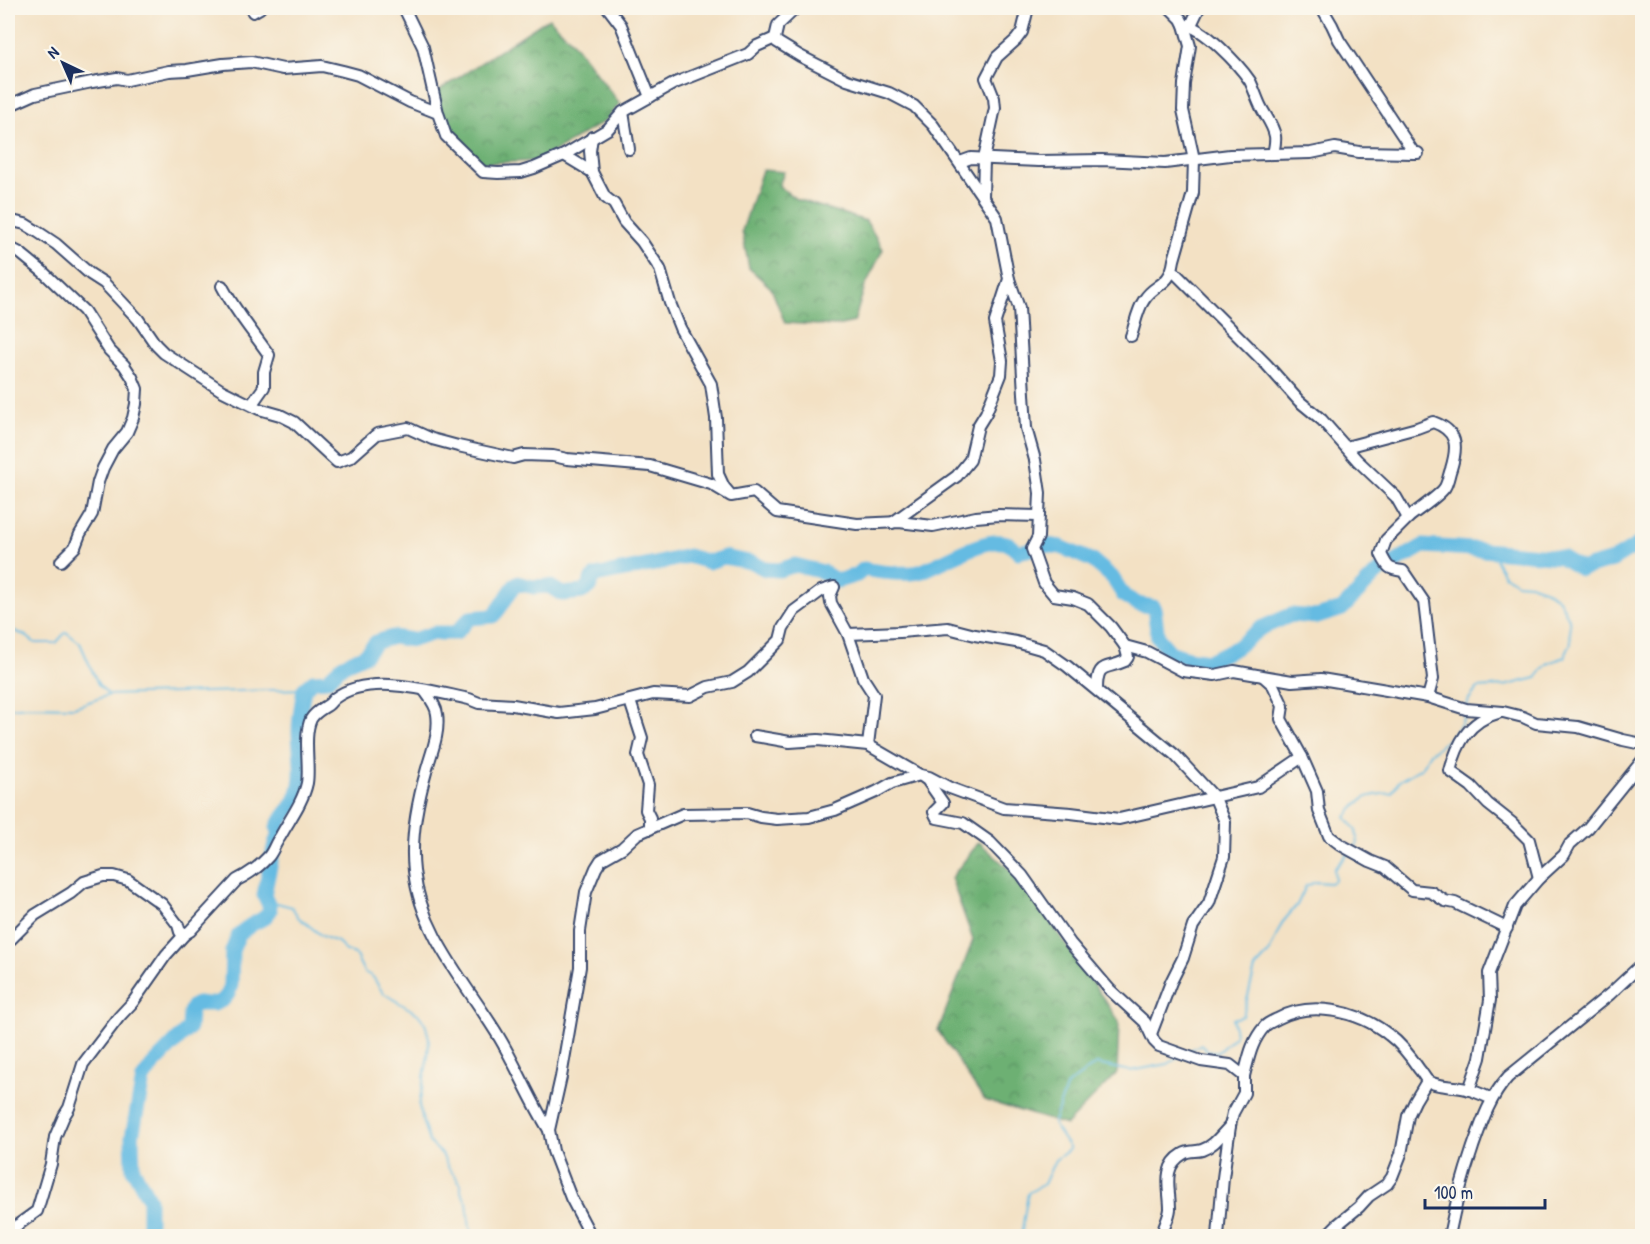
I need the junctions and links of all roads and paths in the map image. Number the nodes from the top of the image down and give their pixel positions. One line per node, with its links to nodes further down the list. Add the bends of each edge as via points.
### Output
1 (251, 8): 2 (street, via 253,12)
2 (260, 8)
3 (404, 8): 15 (street, via 423,47)
4 (608, 8): 12 (street, via 621,25)
5 (796, 8): 11 (street, via 778,25)
6 (1028, 8): 20 (street, via 1022,32 997,57 986,78 995,108)
7 (1170, 8): 10 (street)
8 (1199, 8): 10 (street)
9 (1322, 8): 18 (street, via 1339,40 1416,153 1335,148)
10 (1187, 25): 18 (street, via 1222,49 1250,82 1271,123 1275,138); 21 (street, via 1190,46 1183,110)
11 (775, 38): 12 (street); 22 (street, via 809,61 914,106 933,124)
12 (650, 97): 14 (street)
13 (8, 106): 15 (street, via 35,94 92,82 251,62 283,69 322,66 351,73)
14 (623, 112): 16 (street, via 608,129); 17 (street)
15 (438, 113): 19 (street, via 446,136 483,171 521,171)
16 (592, 137): 19 (street); 23 (street)
17 (629, 149)
18 (1273, 154): 21 (street)
19 (564, 155): 23 (street)
20 (984, 159): 21 (street, via 1165,163); 22 (street); 24 (street)
21 (1194, 159): 27 (street, via 1193,194)
22 (960, 162): 24 (street)
23 (592, 172): 33 (street, via 605,197 660,269 680,328 711,384 718,474)
24 (983, 196): 28 (street, via 998,218)
25 (8, 220): 31 (street, via 38,232 104,283 164,354 221,390)
26 (8, 247): 37 (street, via 42,271 84,311 137,389 133,418 103,468 92,514 75,547)
27 (1173, 270): 30 (street, via 1166,282 1143,301); 32 (street)
28 (1009, 279): 34 (street, via 1019,308 1026,428 1040,493); 36 (street, via 996,322 1001,375 978,426 970,460 957,476)
29 (222, 286): 31 (street, via 233,308 269,355 264,387)
30 (1131, 336)
31 (252, 404): 33 (street, via 294,422 337,462 351,457 377,434 408,428 432,439 513,458 553,456 651,466 711,484)
32 (1346, 447): 35 (street, via 1396,497); 35 (street, via 1433,422 1450,432 1455,451 1445,488)
33 (732, 496): 36 (street, via 754,492 777,512 857,524)
34 (1038, 516): 36 (street, via 976,517 933,526); 39 (street, via 1038,537 1032,549 1044,583 1054,595 1088,604)
35 (1408, 518): 43 (street, via 1386,540 1381,554 1391,570 1403,571 1424,602 1433,679)
36 (891, 523)
37 (61, 561)
38 (848, 634): 42 (street, via 948,628 1016,642 1044,650); 44 (street, via 831,603 834,587 821,591 794,611 780,640 748,672 732,682 690,696 652,694); 48 (street, via 863,678 874,695)
39 (1125, 646): 40 (street, via 1147,652 1183,671 1215,675 1234,671); 42 (street, via 1128,657 1102,669 1097,676)
40 (1264, 677): 43 (street, via 1292,681 1322,679); 49 (street, via 1273,685 1283,706 1281,719)
41 (424, 690): 44 (street, via 479,703 559,713); 56 (street, via 386,684 365,686 336,698 314,716 310,721 304,795 269,856 237,880); 65 (street, via 437,713 433,753 414,826 418,894 439,945 497,1035)
42 (1097, 690): 52 (street, via 1175,755)
43 (1428, 697): 45 (street, via 1466,710)
44 (630, 701): 53 (street, via 642,738 638,754 648,785 646,810)
45 (1503, 712): 47 (street, via 1536,723 1578,727); 54 (street, via 1487,716 1464,734 1450,771 1529,840)
46 (755, 736): 48 (street, via 790,742 818,740)
47 (1642, 744)
48 (868, 745): 51 (street)
49 (1302, 756): 52 (street, via 1258,787); 55 (street, via 1317,791 1319,811 1329,836 1385,867 1412,890 1431,892)
50 (1642, 762): 54 (street, via 1564,855)
51 (920, 775): 52 (street, via 1004,808 1119,819); 53 (street, via 809,817 683,814); 59 (street, via 943,803 934,812 937,819 963,823 990,842 1023,875 1070,943 1110,990 1145,1022)
52 (1215, 798): 59 (street, via 1225,822 1224,857 1209,903 1193,926)
53 (650, 829): 65 (street, via 601,860 586,892 580,967)
54 (1539, 878): 55 (street, via 1515,906)
55 (1507, 928): 62 (street, via 1489,974 1490,1000 1480,1058)
56 (184, 934): 57 (street, via 162,904 140,888 128,880 103,876 84,882 35,915); 66 (street, via 83,1064 55,1137 37,1211)
57 (8, 942)
58 (1642, 964): 63 (street, via 1508,1077)
59 (1150, 1034): 60 (street, via 1159,1046 1201,1061 1230,1065)
60 (1244, 1076): 61 (street, via 1252,1045 1267,1024 1285,1014 1316,1009 1376,1026 1390,1036); 64 (street, via 1244,1093)
61 (1427, 1081): 62 (street); 70 (street, via 1408,1116 1392,1177)
62 (1469, 1090): 63 (street)
63 (1492, 1099): 71 (street, via 1458,1190)
64 (1230, 1126): 68 (street, via 1212,1145 1184,1154 1174,1162 1167,1183 1170,1211); 69 (street)
65 (549, 1130): 67 (street, via 553,1151)
66 (8, 1232)
67 (591, 1236)
68 (1162, 1236)
69 (1218, 1236)
70 (1326, 1236)
71 (1449, 1236)

